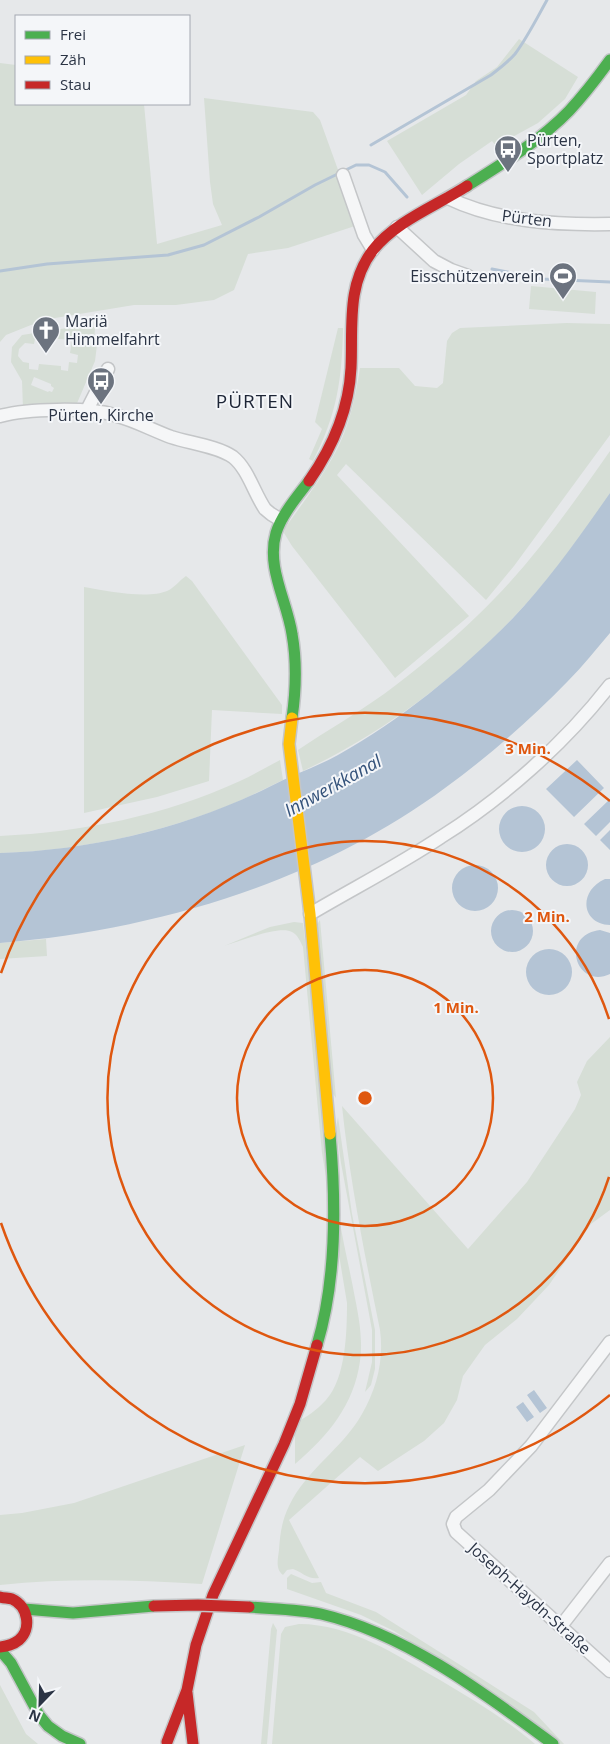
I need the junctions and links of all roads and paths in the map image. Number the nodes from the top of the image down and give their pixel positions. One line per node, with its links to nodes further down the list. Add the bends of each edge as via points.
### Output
1 (610, 60): 3 (main road, via 568,112 506,161)
2 (343, 175): 6 (street, via 364,235)
3 (448, 198): 4 (street, Pürten, via 482,212 512,218); 5 (main road)
4 (610, 224)
5 (397, 227): 6 (main road); 7 (street, via 434,261)
6 (373, 250): 11 (main road, via 361,270 353,297 352,369 340,422 322,462)
7 (468, 276)
8 (108, 369): 9 (street)
9 (87, 410): 10 (street); 11 (street, via 123,418 231,456 240,464 265,509)
10 (0, 416)
11 (281, 520): 13 (main road, via 274,541 274,566 292,632 296,665 290,750 308,900)
12 (610, 685): 13 (street, via 570,731 495,798 442,837)
13 (315, 911): 25 (main road, via 333,1171 333,1243 327,1299 300,1404 213,1594 196,1646)
14 (610, 1342): 20 (street, Joseph-Haydn-Straße, via 531,1446 456,1517 453,1524 456,1532)
15 (610, 1563): 20 (street)
16 (0, 1597): 17 (main road, via 14,1600)
17 (24, 1609): 18 (main road); 19 (main road, via 27,1621)
18 (73, 1613): 19 (main road); 30 (main road, bridge, via 198,1605 327,1616 356,1625 420,1655)
19 (36, 1625): 21 (main road)
20 (561, 1626): 23 (street, Joseph-Haydn-Straße)
21 (20, 1639): 22 (main road); 24 (main road)
22 (0, 1648): 24 (main road)
23 (610, 1671)
24 (18, 1672): 27 (main road, via 37,1714 56,1733)
25 (187, 1690): 26 (main road); 29 (main road)
26 (164, 1743): 28 (main road)
27 (80, 1744)
28 (186, 1744)
29 (193, 1744)
30 (552, 1744)

